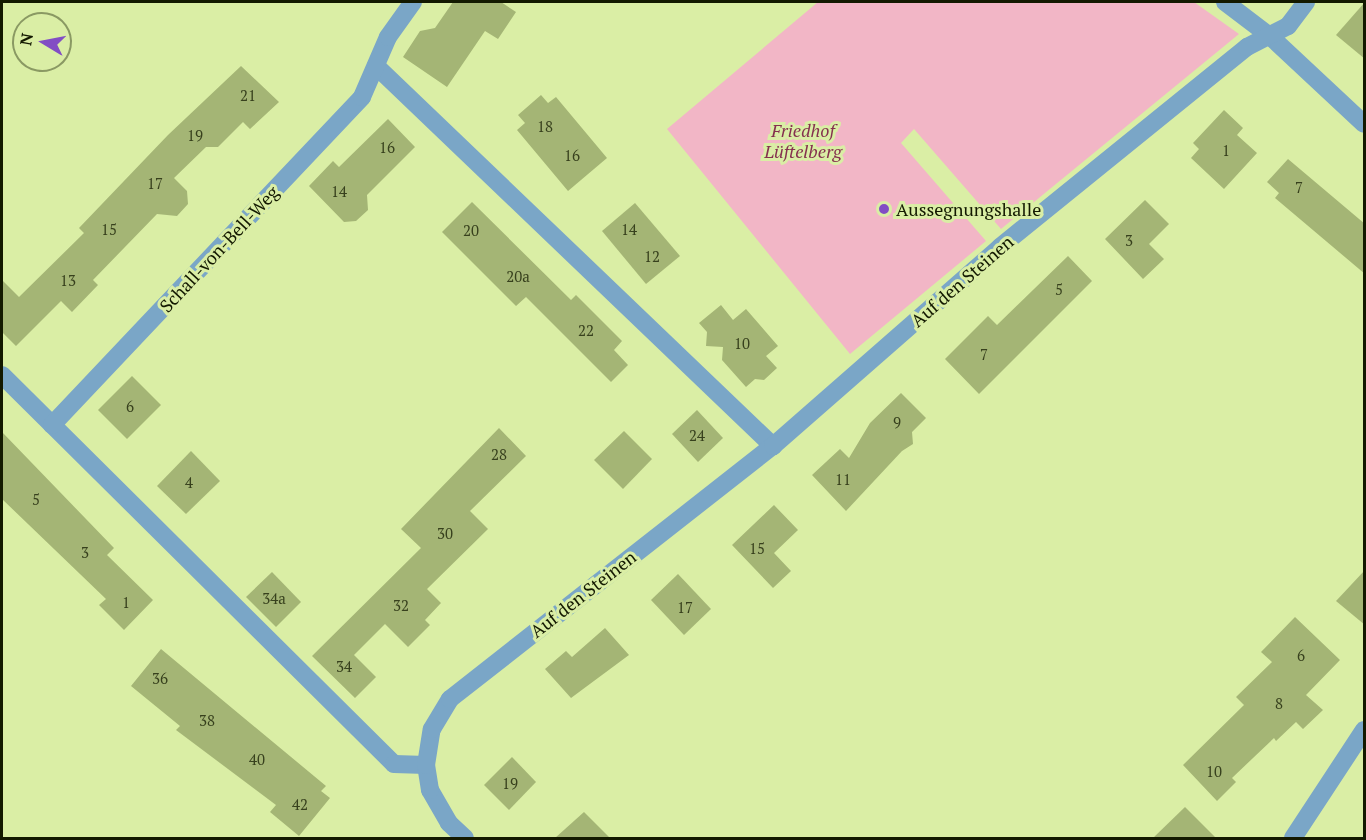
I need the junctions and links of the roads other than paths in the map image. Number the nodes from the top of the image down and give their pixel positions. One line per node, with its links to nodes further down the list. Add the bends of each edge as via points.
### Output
1 (413, 2): 5 (street, Schall-von-Bell-Weg, via 388,37)
2 (1225, 2): 4 (street)
3 (1306, 2): 4 (street, Auf den Steinen, via 1288,26)
4 (1271, 37): 6 (street); 9 (street, Auf den Steinen, via 1246,47 1000,248)
5 (376, 66): 8 (street, Schall-von-Bell-Weg, via 362,97); 9 (street)
6 (1365, 124)
7 (2, 375): 8 (street)
8 (52, 425): 11 (street, via 394,764)
9 (773, 446): 11 (street, Auf den Steinen, via 450,699 432,729)
10 (1365, 730): 13 (street)
11 (426, 765): 12 (street, Auf den Steinen, via 430,790 449,823)
12 (465, 838)
13 (1293, 838)

